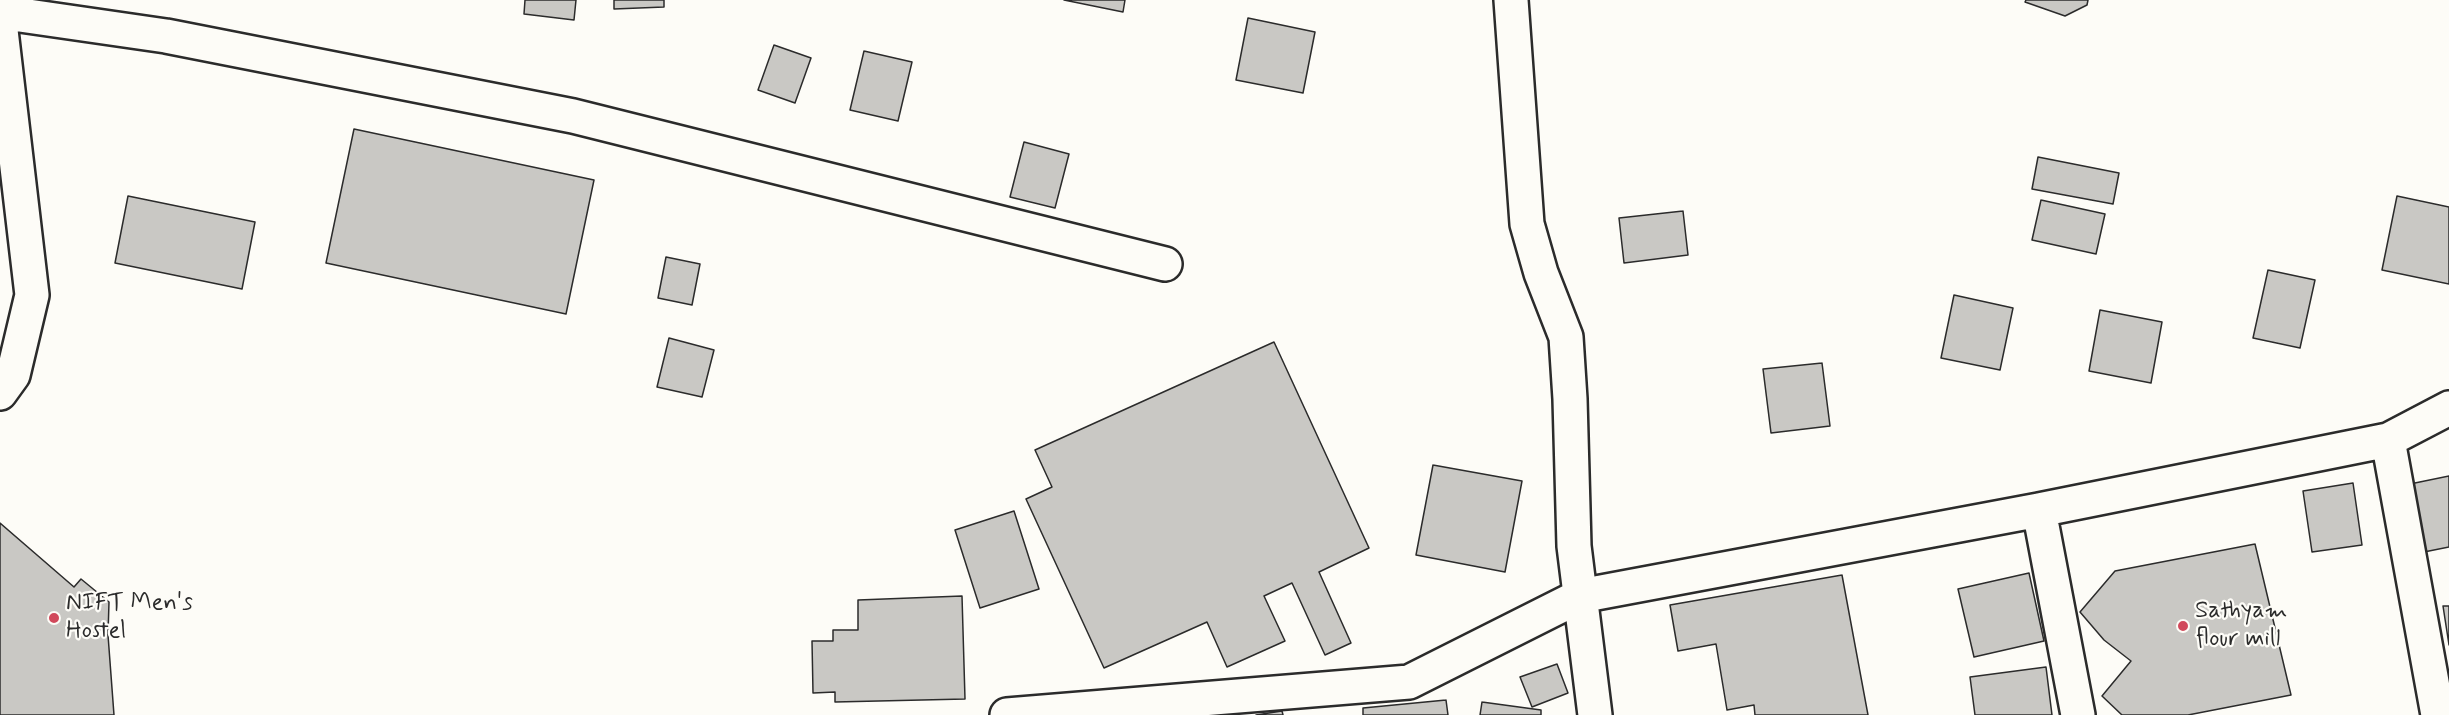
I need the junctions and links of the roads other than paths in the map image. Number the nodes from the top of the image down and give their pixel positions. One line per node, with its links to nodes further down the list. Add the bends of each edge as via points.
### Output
1 (1511, 0): 9 (street, via 1527,224 1566,337 1574,546)
2 (0, 12): 4 (street, via 166,36 573,116)
3 (0, 22): 5 (street, via 32,295 14,375)
4 (1165, 264)
5 (0, 393)
6 (2449, 408): 7 (street)
7 (2388, 440): 8 (street); 13 (street)
8 (2039, 510): 9 (street); 12 (street)
9 (1580, 596): 10 (street, via 1409,682); 11 (street)
10 (1007, 715)
11 (1595, 715)
12 (2078, 715)
13 (2438, 715)

